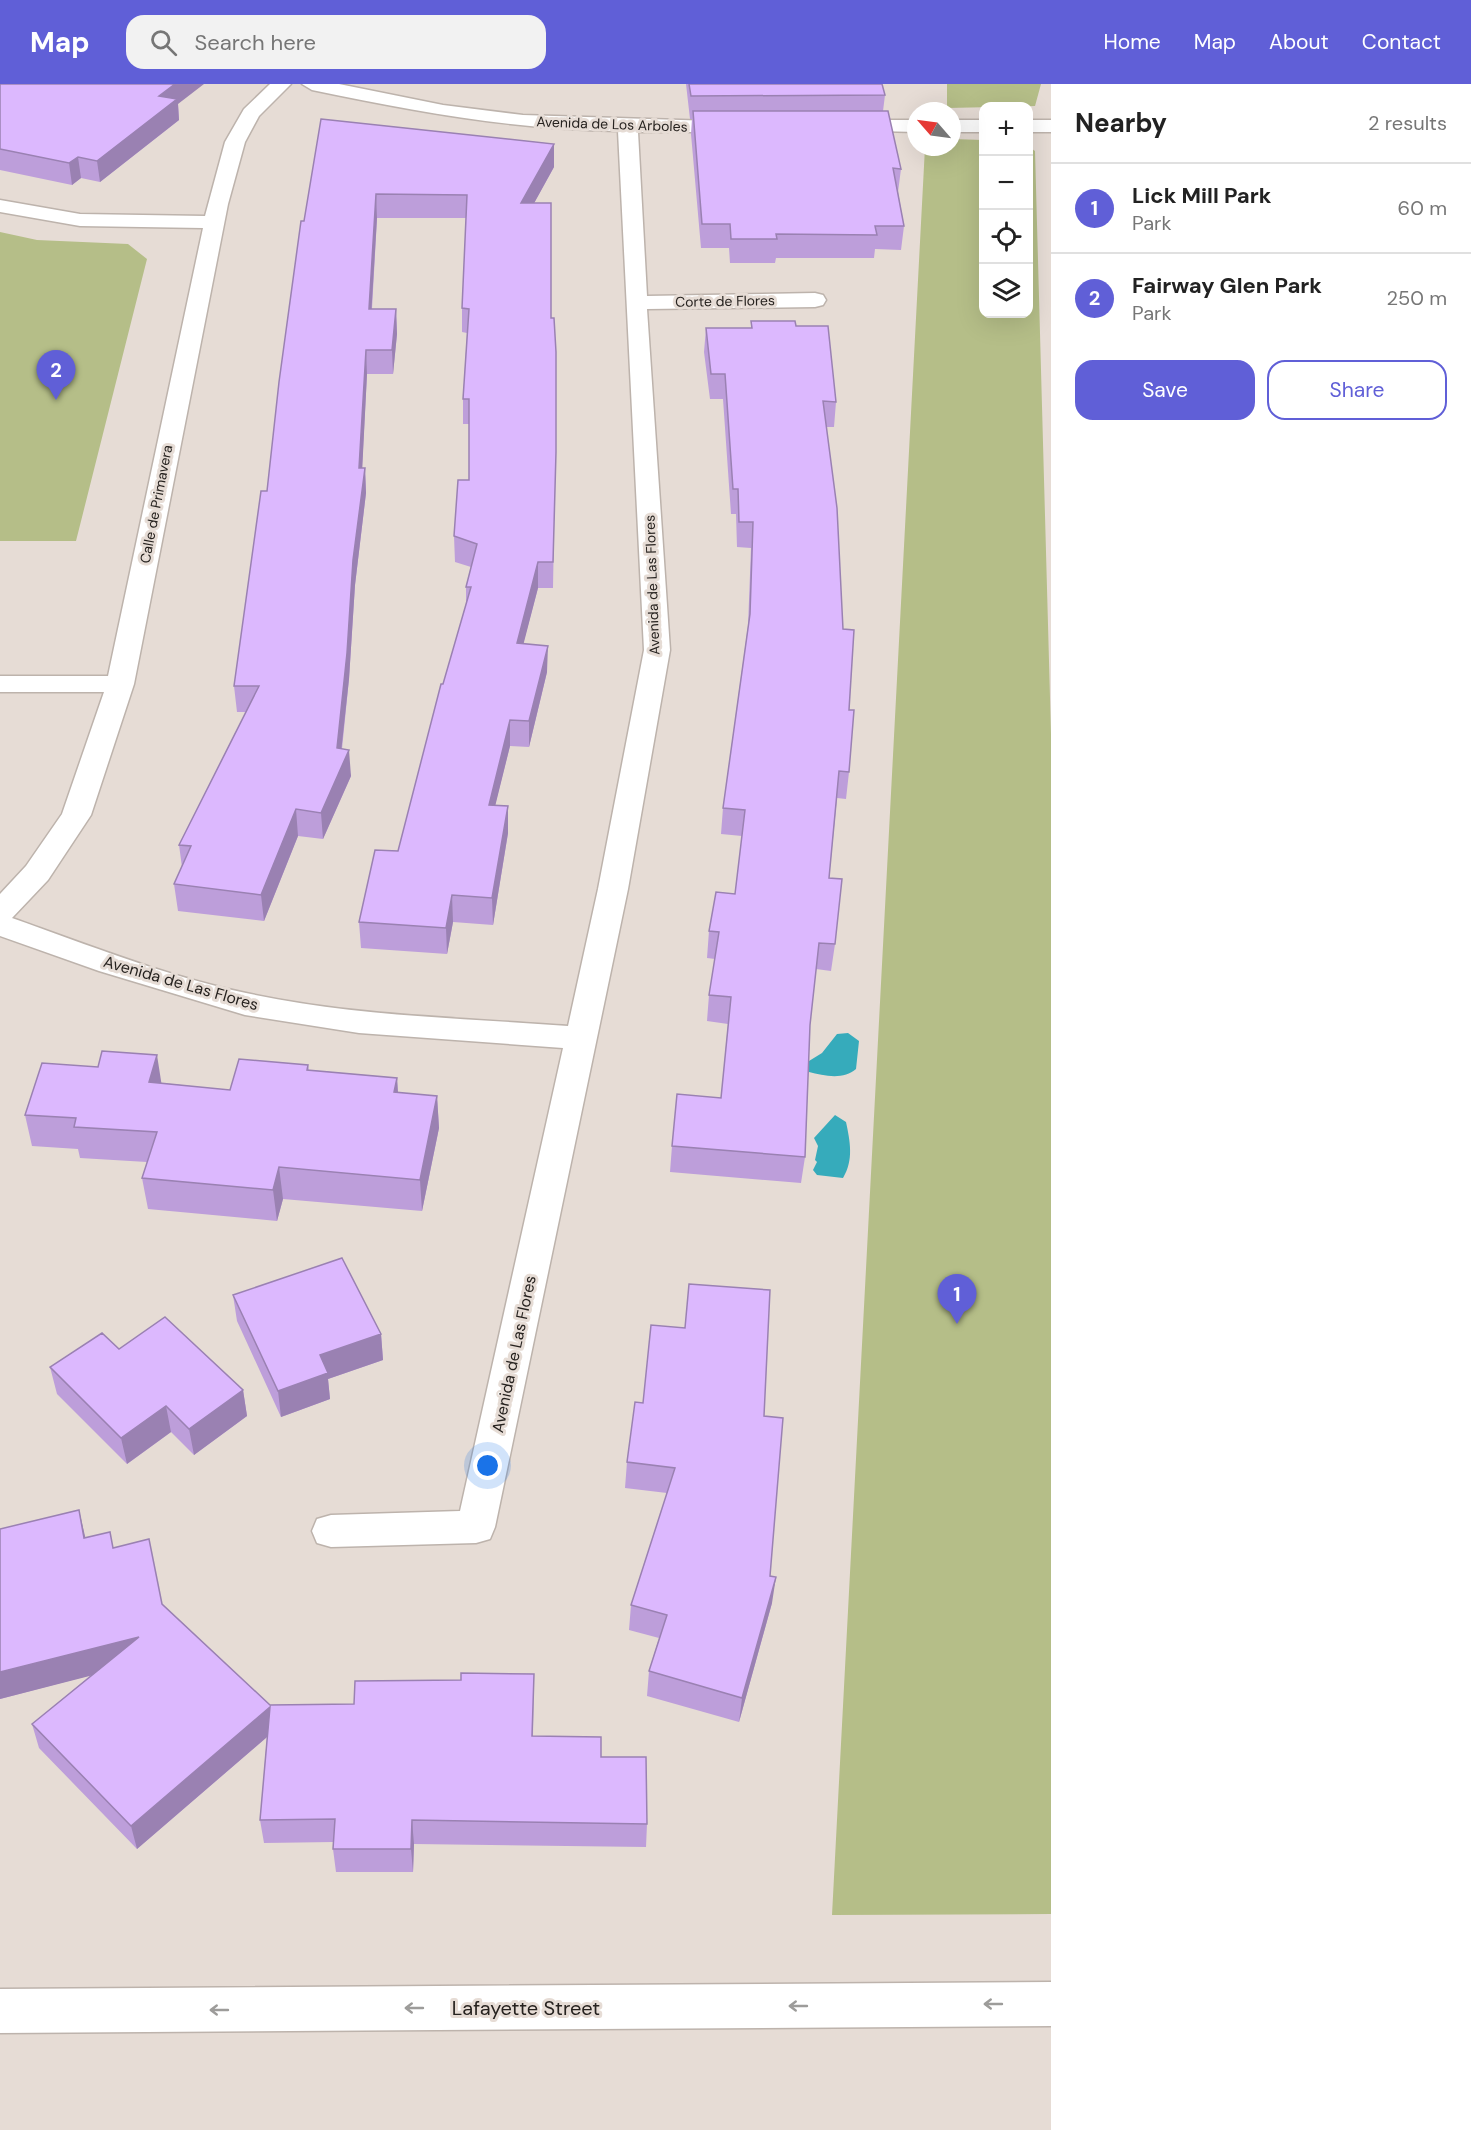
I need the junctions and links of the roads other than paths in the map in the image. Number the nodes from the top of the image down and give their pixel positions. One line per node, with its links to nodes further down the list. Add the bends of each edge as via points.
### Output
1 (281, 84): 12 (street, Calle de Primavera, via 251,113 235,142)
2 (312, 84): 3 (street, Avenida de Los Arboles, via 511,120)
3 (628, 126): 4 (street, Avenida de Los Arboles); 14 (street, Avenida de Las Flores)
4 (760, 126)
5 (832, 126): 6 (street)
6 (907, 126)
7 (961, 126): 8 (street)
8 (979, 126)
9 (1033, 126): 10 (street)
10 (1051, 126)
11 (0, 206): 12 (street, via 80,220)
12 (215, 222): 16 (street, Calle de Primavera)
13 (815, 300): 14 (street, Corte de Flores)
14 (636, 303): 19 (street, Avenida de Las Flores, via 657,650)
15 (0, 684): 16 (street)
16 (120, 684): 17 (street, Calle de Primavera, via 76,815 37,873)
17 (0, 912)
18 (0, 925): 19 (street, Avenida de Las Flores, via 110,964 245,1004 359,1022)
19 (582, 1038): 20 (street, Avenida de Las Flores, via 476,1527)
20 (331, 1531)
21 (1051, 2004): 22 (street, Lafayette Street, one-way to 22)
22 (0, 2011)

